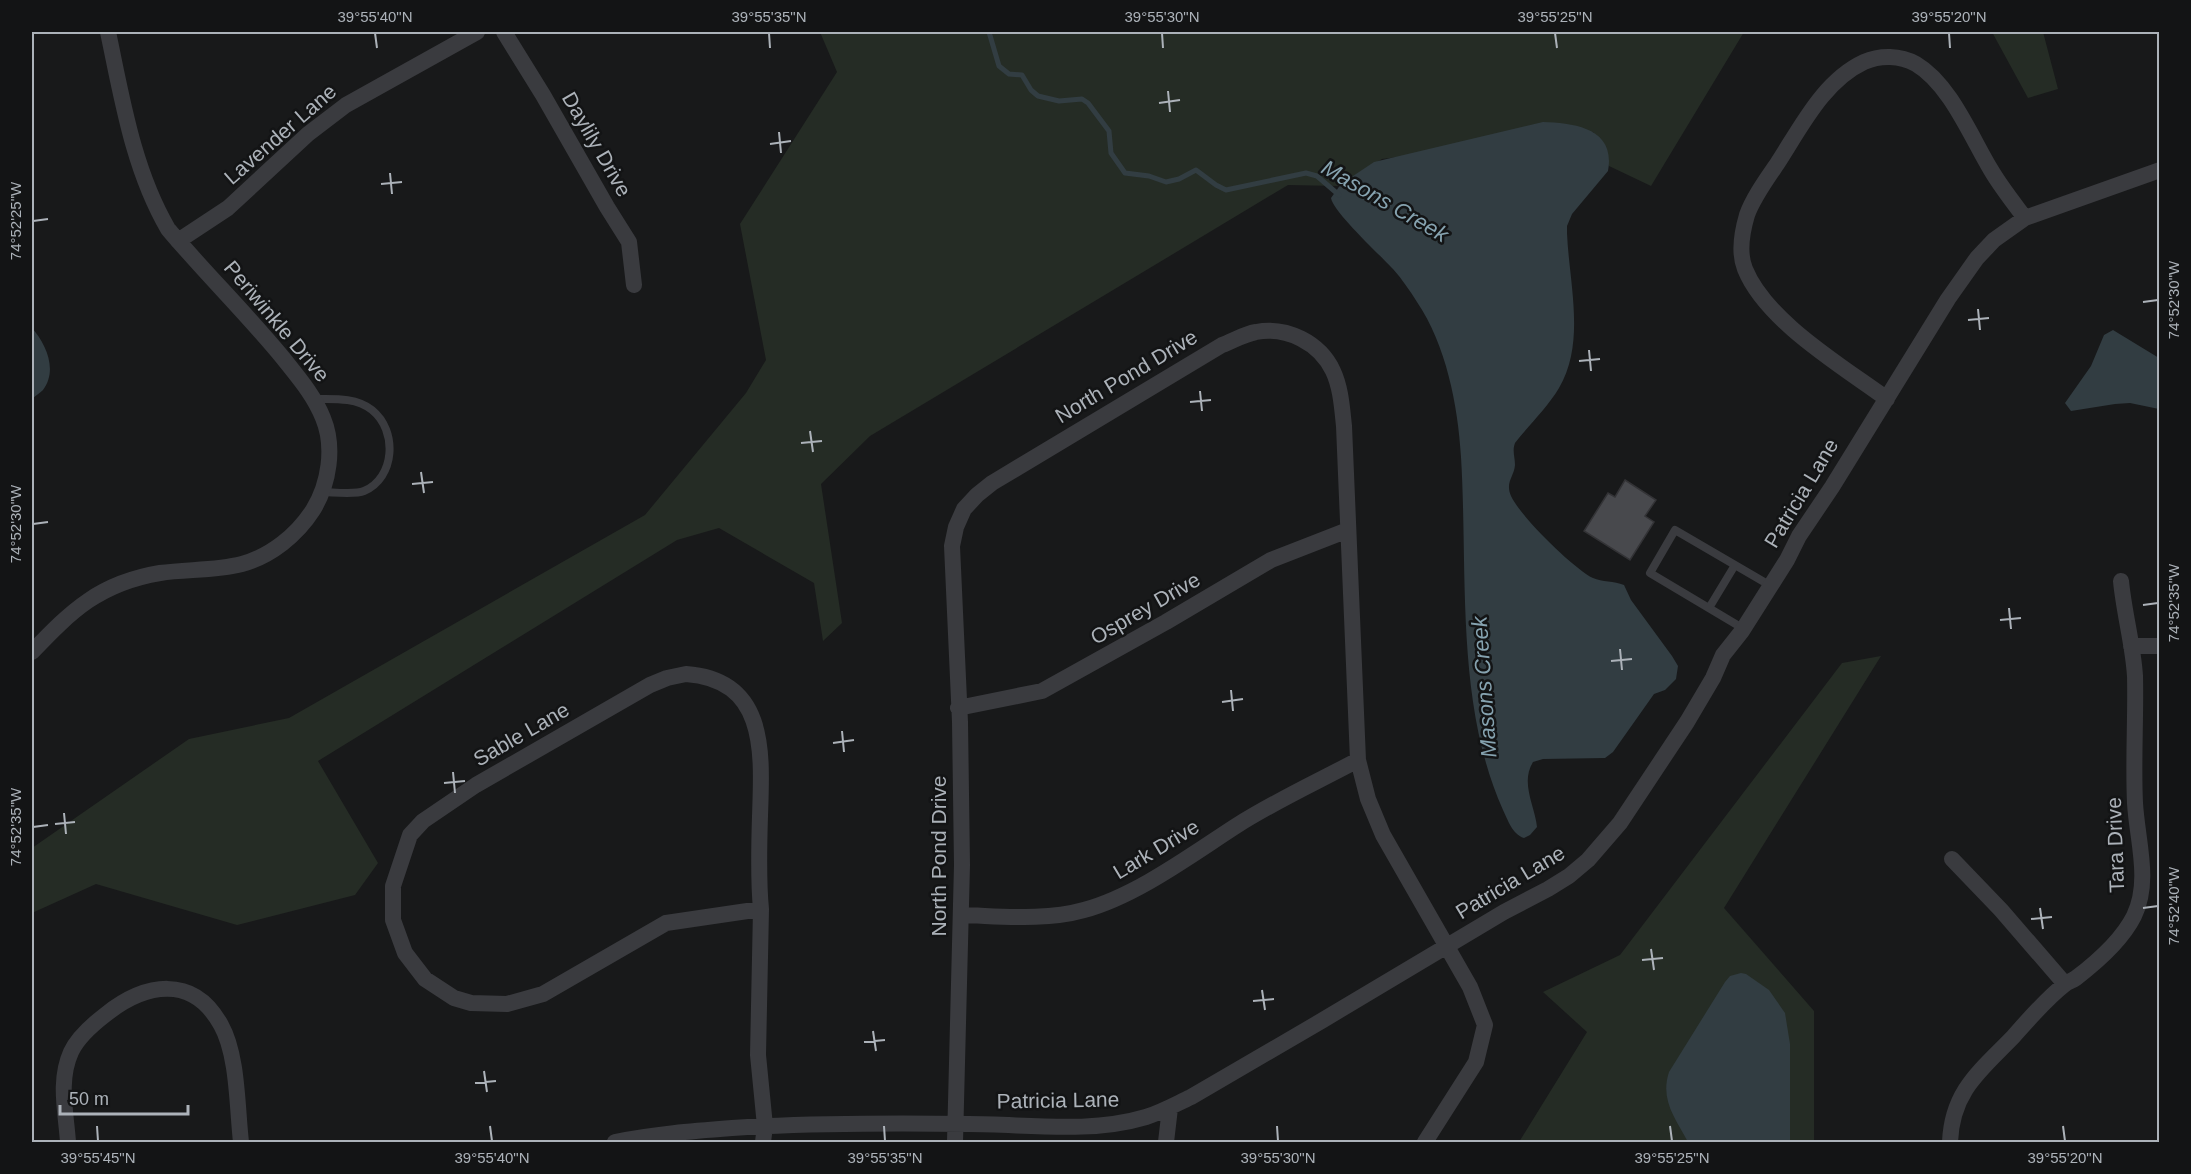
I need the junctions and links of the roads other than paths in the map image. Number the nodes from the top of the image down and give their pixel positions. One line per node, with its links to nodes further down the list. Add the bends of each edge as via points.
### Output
1 (108, 32): 6 (street, Periwinkle Drive, via 145,185 155,208)
2 (477, 32): 6 (street, Lavender Lane, via 346,105 308,134 228,208)
3 (504, 32): 7 (street, Daylily Drive, via 629,242)
4 (2160, 170): 5 (street, Patricia Lane)
5 (2025, 218): 9 (street, Patricia Lane, via 1994,240 1961,278); 9 (street, via 1996,178 1950,99 1914,63 1897,57 1864,62 1824,94 1748,214 1741,249 1744,267 1757,291 1801,336)
6 (178, 241): 8 (street, Periwinkle Drive, via 268,340)
7 (634, 285)
8 (314, 399): 10 (street, Periwinkle Drive, via 328,440 329,460); 10 (lane, via 346,399 372,409 386,428 391,454 382,478 363,492)
9 (1887, 399): 14 (street, Patricia Lane)
10 (321, 492): 19 (street, Periwinkle Drive, via 295,532 263,556 243,564 160,573 116,585 74,609)
11 (1348, 530): 20 (street, Osprey Drive, via 1271,560 1042,691); 20 (street, North Pond Drive, via 1342,406 1328,363 1310,344 1275,330 1256,332 1222,345 992,483 964,509 952,546); 21 (street, North Pond Drive)
12 (1735, 565): 14 (lane); 15 (lane); 15 (lane, via 1675,530 1650,573)
13 (2121, 581): 17 (street, Tara Drive)
14 (1771, 586): 16 (street, Patricia Lane)
15 (1709, 608): 16 (lane)
16 (1744, 629): 25 (street, Patricia Lane, via 1723,655 1687,722 1605,842 1569,876)
17 (2131, 646): 18 (street); 26 (street, Tara Drive, via 2135,674 2135,805 2142,864 2140,900 2126,930)
18 (2160, 646)
19 (32, 652)
20 (958, 708): 24 (street, North Pond Drive)
21 (1358, 760): 24 (street, Lark Drive, via 1101,905 1047,916); 25 (street, North Pond Drive, via 1383,835)
22 (1952, 859): 26 (street)
23 (761, 909): 23 (street, Sable Lane, via 762,772 758,731 739,695 705,675 686,674 667,678 616,704 476,785 423,821 410,835 393,886 392,903 401,945 425,980 454,998 489,1005 524,1001 543,994 666,922); 29 (street, Sable Lane, via 758,1054)
24 (961, 915): 28 (street, North Pond Drive)
25 (1447, 947): 27 (street, Patricia Lane); 35 (street, North Pond Drive, via 1470,987 1485,1026 1476,1062)
26 (2065, 984): 36 (street, Tara Drive, via 1974,1076 1956,1107)
27 (1170, 1108): 28 (street, Patricia Lane, via 1145,1117 1096,1125); 34 (street)
28 (957, 1124): 29 (street, Patricia Lane, via 820,1124); 33 (street, North Pond Drive)
29 (764, 1134): 32 (street, Patricia Lane, via 667,1133)
30 (68, 1143): 31 (street, via 63,1080 72,1051 91,1027 132,996 167,988 202,1000 222,1027 232,1061)
31 (241, 1143)
32 (615, 1143)
33 (955, 1143)
34 (1167, 1143)
35 (1425, 1143)
36 (1950, 1143)

